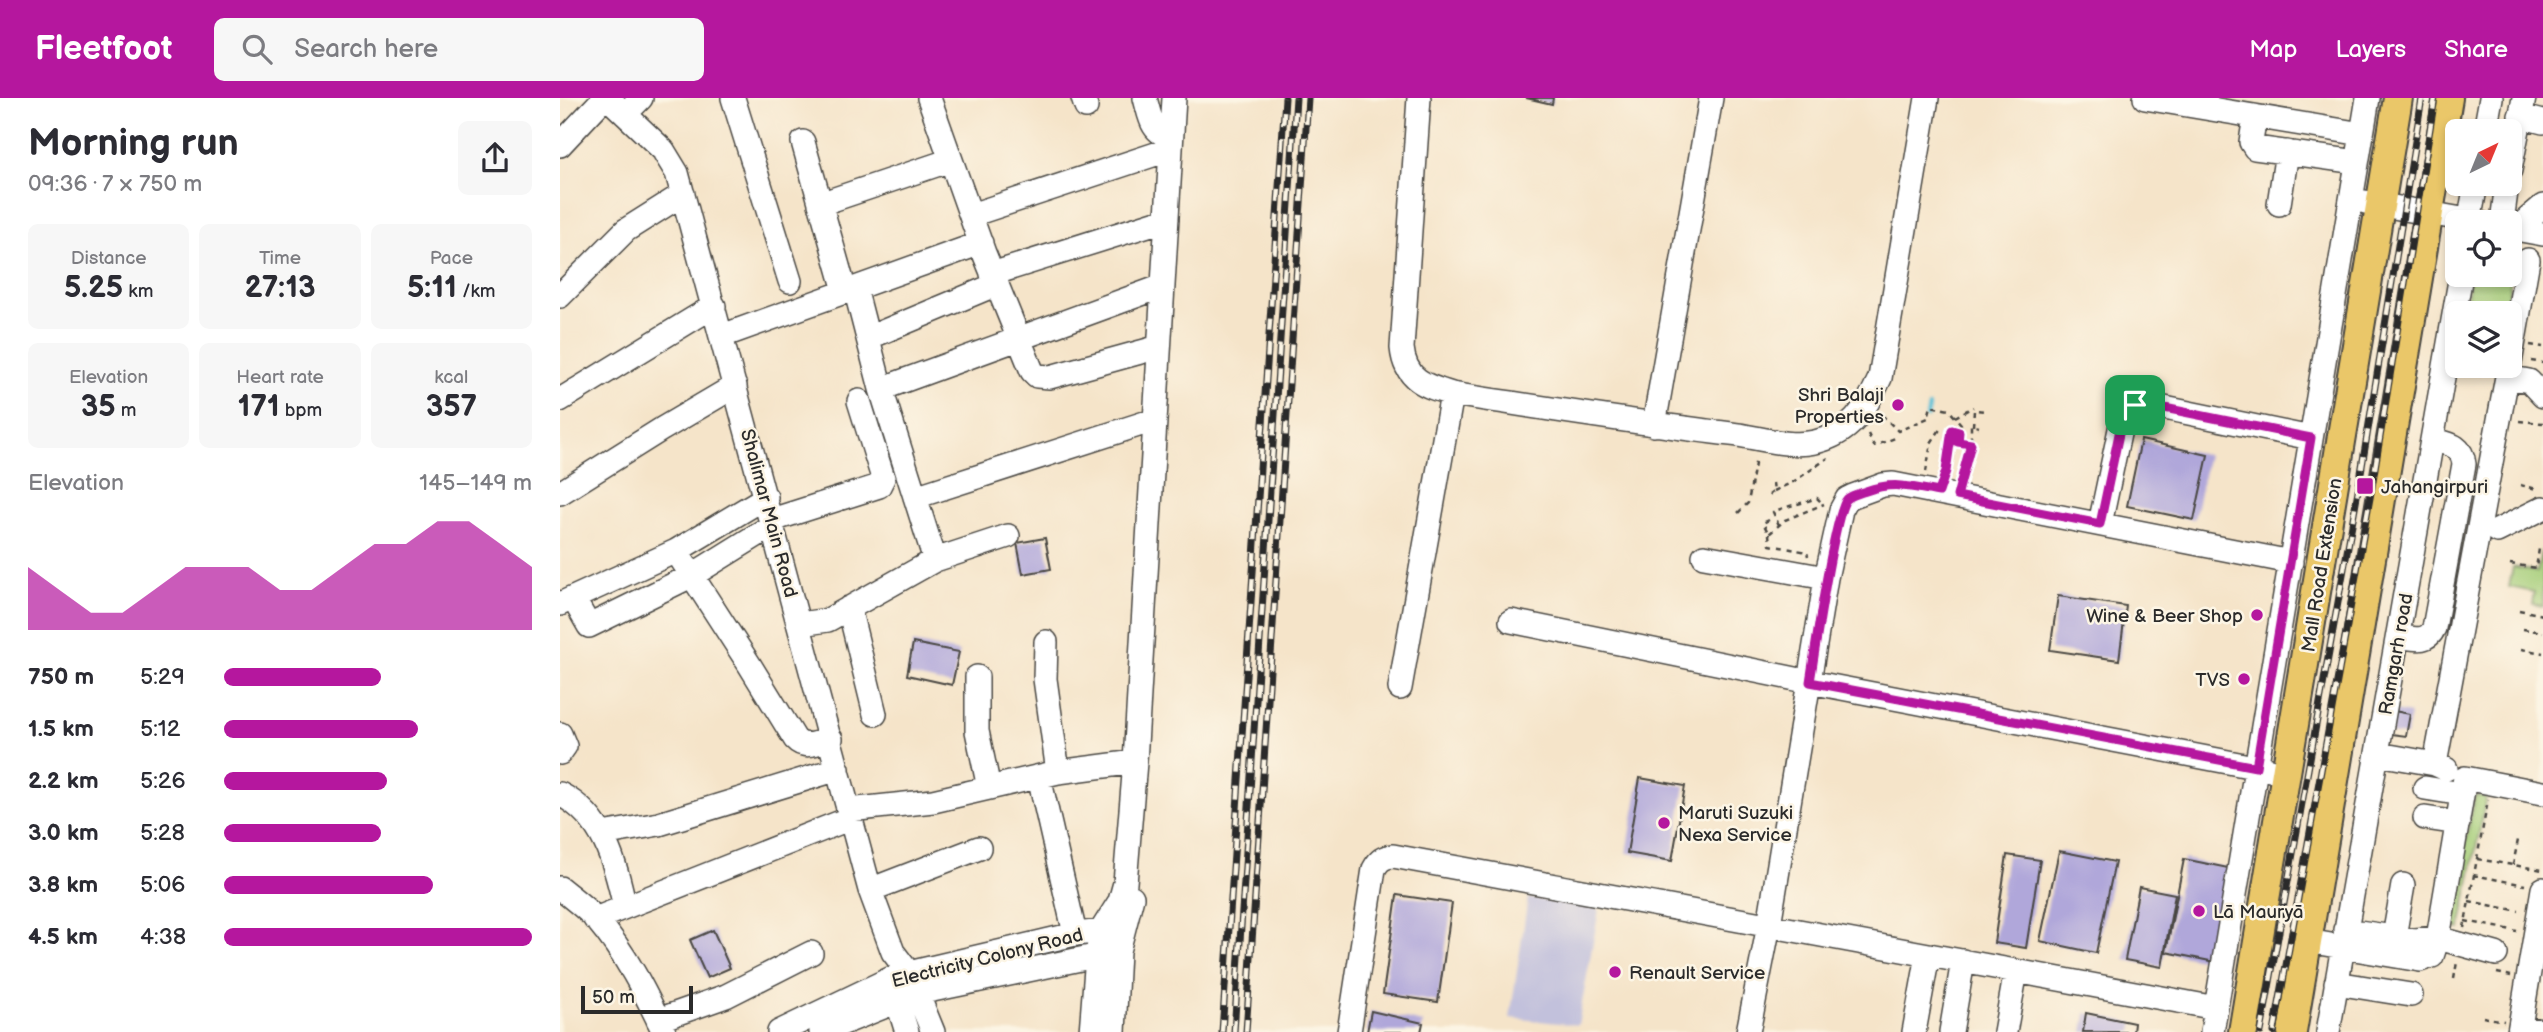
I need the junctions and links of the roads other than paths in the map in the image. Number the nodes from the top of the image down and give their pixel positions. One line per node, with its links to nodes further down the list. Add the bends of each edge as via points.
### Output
1 (606, 98): 16 (street, Shalimar Main Road); 23 (street)
2 (733, 98): 43 (street)
3 (929, 98): 25 (street)
4 (1145, 98): 22 (street, via 1156,131)
5 (1174, 98): 22 (street)
6 (1189, 98): 123 (street, via 1135,888)
7 (1419, 98): 58 (street, via 1403,363 1426,386)
8 (1712, 98): 63 (street)
9 (1927, 98): 63 (street, via 1880,378 1852,425 1815,442 1789,444)
10 (2145, 98): 17 (street)
11 (2368, 98): 20 (street)
12 (2398, 98): 31 (main road, Mall Road Extension)
13 (2448, 98): 33 (main road)
14 (2491, 98): 18 (street)
15 (2520, 103): 19 (street)
16 (633, 106): 27 (street, Shalimar Main Road, via 677,173)
17 (2255, 116): 20 (street); 24 (street, via 2251,144)
18 (2487, 119)
19 (2543, 121)
20 (2362, 134): 26 (street)
21 (803, 142): 29 (street)
22 (1171, 143): 34 (street); 36 (street)
23 (560, 145)
24 (2287, 152): 26 (street); 30 (street)
25 (951, 160): 29 (street); 34 (street)
26 (2357, 162): 28 (street)
27 (683, 194): 47 (street, via 626,230); 49 (street, Shalimar Main Road)
28 (2351, 199): 31 (street); 64 (street)
29 (820, 204): 46 (street)
30 (2278, 204)
31 (2379, 204): 33 (street); 98 (main road, Mall Road Extension)
32 (2543, 206): 37 (street)
33 (2429, 213): 35 (street); 122 (main road)
34 (971, 215): 40 (street)
35 (2445, 216)
36 (1167, 219): 42 (street); 44 (street)
37 (2522, 219)
38 (2522, 230): 39 (street)
39 (2543, 234)
40 (981, 243): 42 (street); 46 (street)
41 (2528, 260): 48 (street)
42 (994, 279): 51 (street); 52 (street)
43 (790, 281)
44 (1163, 286): 52 (street); 53 (street)
45 (2459, 287): 65 (street, Ramgarh road)
46 (850, 290): 50 (street); 51 (street)
47 (560, 296)
48 (2520, 301)
49 (714, 306): 50 (street, Shalimar Main Road); 60 (street)
50 (722, 336): 56 (street, Shalimar Main Road)
51 (868, 338): 57 (street)
52 (1018, 338): 53 (street, via 1032,371 1044,378); 57 (street)
53 (1160, 347): 62 (street)
54 (2522, 377): 59 (street)
55 (2506, 378): 95 (street)
56 (736, 386): 66 (street); 67 (street, Shalimar Main Road)
57 (881, 389): 68 (street)
58 (1451, 394): 63 (street); 88 (street)
59 (2543, 396)
60 (560, 400)
61 (859, 401): 70 (street, via 883,478 879,486)
62 (1154, 420): 68 (street); 94 (street)
63 (1654, 425)
64 (2311, 438): 71 (street, via 2135,405 2123,415); 77 (street)
65 (2433, 440): 84 (street, Ramgarh road); 84 (street, via 2458,448 2464,464 2434,628 2423,640)
66 (560, 493)
67 (766, 497): 70 (street, Shalimar Main Road); 74 (street)
68 (915, 497): 76 (street)
69 (2543, 508): 72 (street)
70 (773, 522): 78 (street); 83 (street, Shalimar Main Road)
71 (2100, 524): 77 (street); 79 (street, via 1883,485 1832,507)
72 (2497, 531)
73 (1008, 536): 76 (street)
74 (676, 551): 78 (street); 80 (street)
75 (1704, 556): 79 (street)
76 (935, 560): 81 (street)
77 (2291, 562): 96 (street)
78 (691, 576): 80 (street, via 589,626); 91 (street, via 795,739 808,745)
79 (1826, 578): 87 (street)
80 (567, 601)
81 (849, 608): 83 (street, via 828,620); 89 (street)
82 (1511, 621): 87 (street)
83 (800, 624): 91 (street, Shalimar Main Road)
84 (2398, 636): 93 (street, Ramgarh road)
85 (1046, 642): 99 (street)
86 (977, 677): 101 (street, via 977,731)
87 (1810, 682): 96 (street); 116 (street)
88 (1400, 688)
89 (874, 714)
90 (560, 734): 92 (street, via 565,746)
91 (831, 739): 97 (street, Shalimar Main Road)
92 (560, 752)
93 (2378, 754): 95 (street); 120 (street, Ramgarh road)
94 (1135, 762): 99 (street); 123 (street, via 1125,883)
95 (2435, 764): 100 (street)
96 (2256, 767): 98 (street); 132 (street)
97 (838, 769): 105 (street, Shalimar Main Road); 108 (street, via 659,824)
98 (2287, 773): 151 (main road, Mall Road Extension)
99 (1048, 775): 101 (street); 117 (street)
100 (2464, 786): 102 (street); 103 (street, via 2492,783); 107 (street)
101 (989, 788): 105 (street)
102 (2425, 788)
103 (2543, 793)
104 (560, 794): 108 (street, via 586,813)
105 (850, 814): 113 (street, Shalimar Main Road); 114 (street)
106 (2425, 818): 107 (street)
107 (2458, 823): 119 (street)
108 (601, 834): 114 (street, via 615,862)
109 (979, 848): 113 (street)
110 (2403, 885): 118 (street)
111 (560, 888): 115 (street)
112 (2537, 888): 121 (street)
113 (870, 890): 130 (street, Shalimar Main Road)
114 (625, 906): 115 (street)
115 (595, 919): 134 (street, via 628,962)
116 (1769, 925): 126 (street); 144 (street, via 1384,857 1374,869); 145 (street)
117 (1075, 934): 123 (street, Electricity Colony Road); 130 (street, Electricity Colony Road)
118 (2393, 937): 119 (street); 120 (street)
119 (2438, 938): 120 (street, via 2426,959); 125 (street)
120 (2344, 939): 122 (street); 129 (street, Ramgarh road)
121 (2537, 939): 135 (street)
122 (2307, 941): 136 (main road)
123 (1110, 942): 130 (street, Electricity Colony Road); 142 (street); 143 (street)
124 (811, 953): 134 (street)
125 (2496, 954)
126 (1926, 963): 127 (street); 146 (street)
127 (1966, 968): 128 (street); 147 (street); 148 (street)
128 (2015, 971): 132 (street); 149 (street)
129 (2336, 983): 131 (street); 152 (street, Ramgarh road)
130 (903, 986): 133 (street, Electricity Colony Road); 138 (street, Electricity Colony Road); 140 (street); 141 (street)
131 (2411, 995)
132 (2216, 1008): 150 (street)
133 (867, 1023): 139 (street, Electricity Colony Road)
134 (661, 1026)
135 (2520, 1030): 137 (street)
136 (2294, 1031)
137 (2543, 1031)
138 (779, 1032)
139 (821, 1032)
140 (906, 1032)
141 (933, 1032)
142 (1091, 1032)
143 (1114, 1032)
144 (1349, 1032)
145 (1748, 1032)
146 (1914, 1032)
147 (1951, 1032)
148 (1965, 1032)
149 (2005, 1032)
150 (2211, 1032)
151 (2243, 1032)
152 (2328, 1032)

